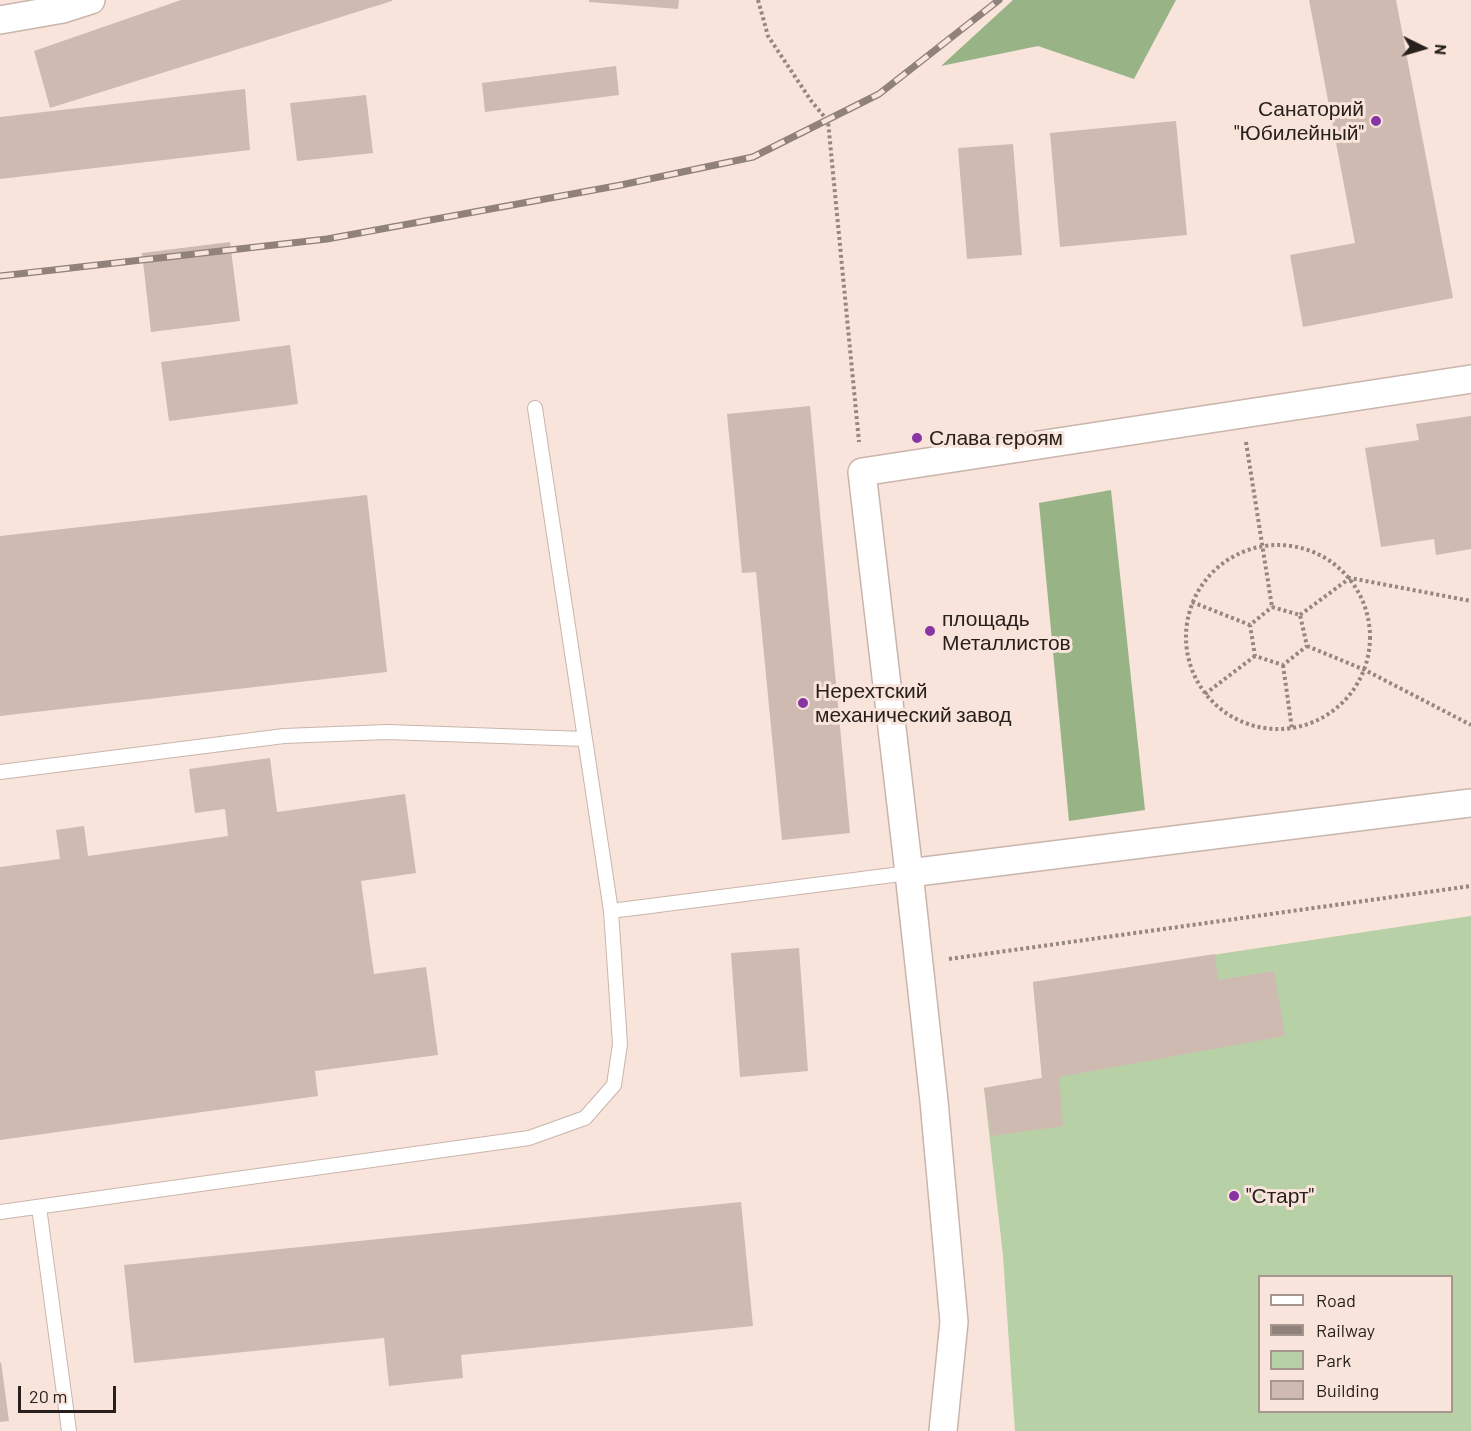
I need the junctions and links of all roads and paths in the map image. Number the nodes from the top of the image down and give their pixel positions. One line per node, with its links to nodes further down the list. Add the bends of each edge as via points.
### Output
1 (91, 0): 3 (street)
2 (758, 0): 7 (path, via 768,36 828,121)
3 (0, 20)
4 (1471, 379): 6 (street)
5 (535, 408): 22 (lane)
6 (1242, 414): 7 (street); 8 (path)
7 (862, 472): 25 (street)
8 (1261, 545): 9 (path, via 1286,544 1310,550 1332,561); 11 (path, via 1232,556 1208,575); 12 (path)
9 (1350, 578): 10 (path); 13 (path); 18 (path, via 1366,606 1371,638)
10 (1471, 601)
11 (1192, 602): 14 (path); 19 (path, via 1186,625 1186,649 1192,673)
12 (1272, 607): 13 (path); 14 (path)
13 (1300, 615): 15 (path)
14 (1250, 625): 16 (path)
15 (1307, 646): 17 (path); 18 (path)
16 (1255, 656): 17 (path); 19 (path)
17 (1283, 665): 21 (path)
18 (1365, 670): 20 (path); 21 (path, via 1336,709 1316,722)
19 (1205, 694): 21 (path, via 1222,711 1243,723 1267,729)
20 (1471, 725)
21 (1292, 729)
22 (585, 739): 23 (lane, via 387,732 284,736); 27 (lane)
23 (0, 772)
24 (1471, 803): 25 (street)
25 (909, 873): 27 (lane); 32 (street, via 954,1322)
26 (1471, 886): 28 (path)
27 (611, 911): 29 (lane, via 620,1044 614,1085 585,1118 529,1138)
28 (949, 959)
29 (39, 1207): 30 (lane); 31 (lane)
30 (0, 1212)
31 (69, 1431)
32 (943, 1431)

